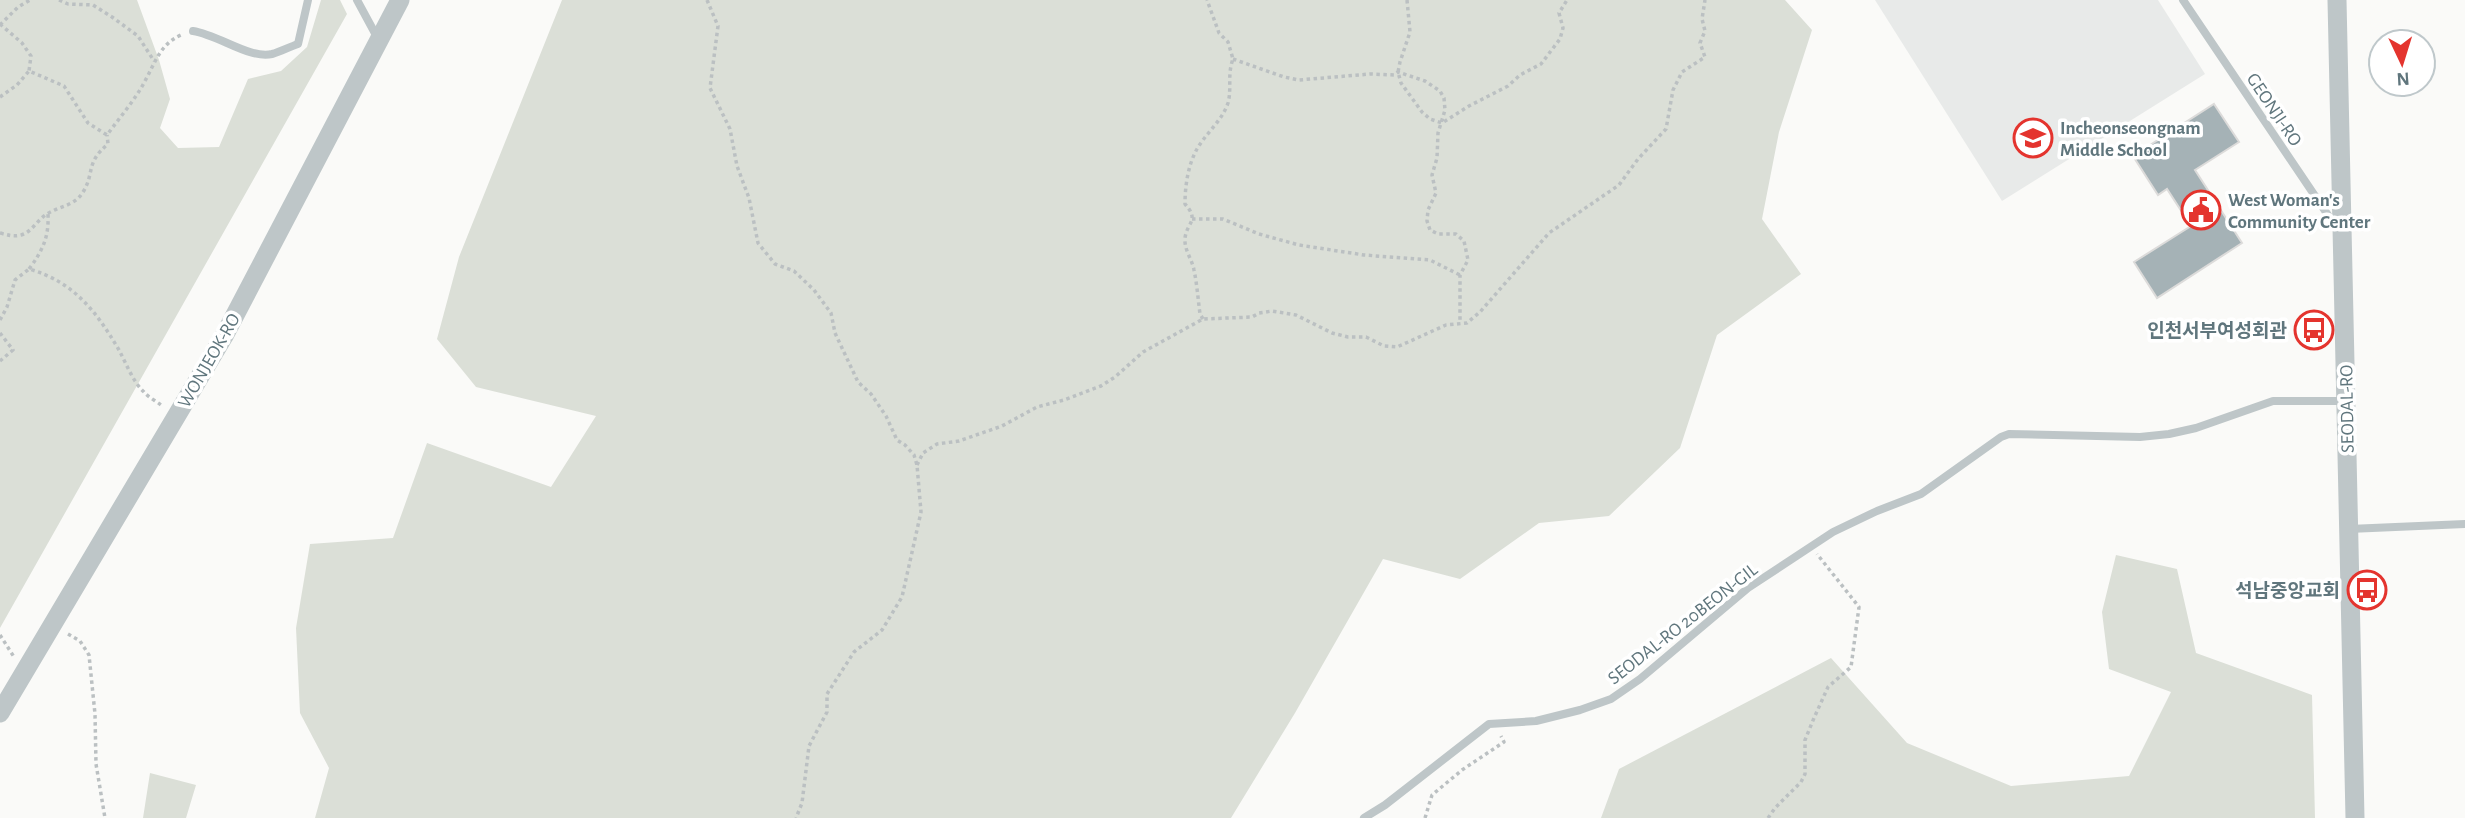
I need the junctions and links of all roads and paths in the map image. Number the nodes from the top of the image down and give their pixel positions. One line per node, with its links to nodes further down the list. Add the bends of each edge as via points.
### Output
1 (30, 0): 13 (path)
2 (59, 0): 17 (path, via 93,5 112,17 138,36)
3 (308, 0): 14 (lane, via 298,44 270,54 252,55)
4 (357, 0): 15 (lane)
5 (400, 0): 15 (street, WONJEOK-RO)
6 (707, 0): 36 (path, via 718,26 710,88 730,129 758,243 775,264 794,271 814,290 831,313 835,333 858,382 871,394)
7 (1207, 0): 16 (path)
8 (1407, 0): 19 (path, via 1410,32)
9 (1567, 0): 21 (path, via 1559,13 1560,39 1541,64)
10 (1705, 0): 31 (path, via 1705,31 1700,43 1706,57 1682,72 1673,90 1666,129 1619,185 1549,233 1480,312)
11 (2183, 0): 26 (lane, GEONJI-RO)
12 (2337, 0): 26 (street, SEODAL-RO)
13 (0, 24): 18 (path, via 31,56)
14 (193, 31): 17 (path, via 170,40)
15 (379, 41): 35 (street, WONJEOK-RO, via 224,336)
16 (1233, 59): 19 (path, via 1299,80); 24 (path, via 1228,71 1228,102 1197,150 1186,184 1185,204)
17 (154, 61): 22 (path)
18 (29, 71): 20 (path); 22 (path, via 64,86 88,123)
19 (1398, 72): 21 (path, via 1422,112); 21 (path, via 1440,91 1445,110)
20 (0, 97)
21 (1442, 123): 28 (path, via 1432,175 1436,193 1427,221 1430,230 1456,234 1464,241 1468,260)
22 (107, 135): 23 (path, via 108,144 92,161 85,191)
23 (48, 214): 25 (path, via 25,234); 27 (path, via 43,249)
24 (1192, 219): 28 (path, via 1223,219 1299,244 1430,260); 29 (path, via 1185,240)
25 (0, 233)
26 (2341, 236): 34 (street, SEODAL-RO)
27 (29, 269): 30 (path, via 15,280); 35 (path, via 67,285 81,298 111,337 143,392)
28 (1460, 275): 31 (path)
29 (1203, 319): 31 (path, via 1252,317 1272,311 1296,315 1332,333 1397,347); 36 (path, via 1143,352 1101,386 1037,407 1002,426 937,444 923,453)
30 (0, 320)
31 (1460, 323)
32 (0, 333): 33 (path, via 13,350)
33 (0, 361)
34 (2346, 401): 38 (street, SEODAL-RO); 39 (lane, SEODAL-RO 20BEON-GIL, via 2273,401 2196,428 2140,437 2009,434 1921,494 1833,532)
35 (176, 415): 40 (street, WONJEOK-RO)
36 (917, 465): 46 (path, via 921,512 902,597 882,630 854,652 827,694 827,712 809,746)
37 (2465, 524): 38 (lane)
38 (2349, 529): 50 (street, SEODAL-RO)
39 (1812, 547): 44 (lane, SEODAL-RO 20BEON-GIL, via 1748,588 1611,699 1536,721); 49 (path, via 1859,607 1851,667 1828,687 1814,718 1805,740 1801,782)
40 (52, 622): 42 (street, WONJEOK-RO); 45 (path, via 79,641 89,655 96,764)
41 (0, 635): 42 (path)
42 (23, 671): 43 (street, WONJEOK-RO)
43 (0, 713)
44 (1489, 724): 47 (lane); 48 (path, via 1504,742 1432,795)
45 (105, 818)
46 (796, 818)
47 (1364, 818)
48 (1425, 818)
49 (1768, 818)
50 (2355, 818)

